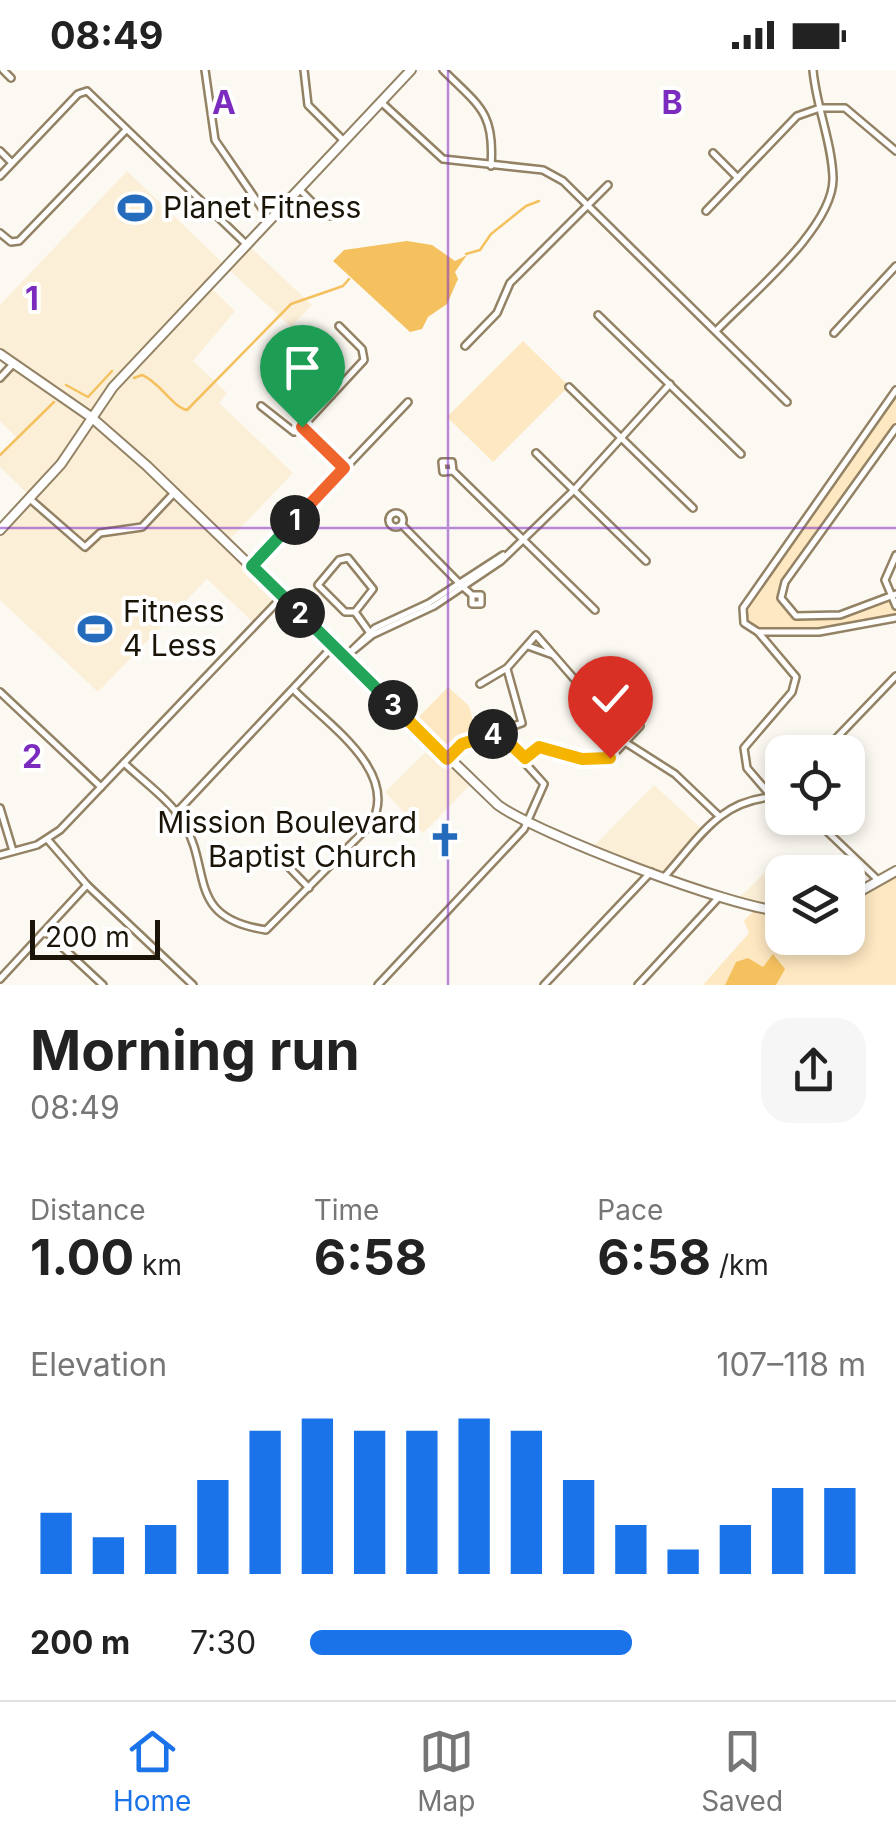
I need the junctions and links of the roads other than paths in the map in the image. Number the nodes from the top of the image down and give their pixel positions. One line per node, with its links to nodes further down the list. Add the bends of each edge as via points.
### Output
1 (3, 70): 7 (street)
2 (204, 70): 24 (street, via 215,140)
3 (304, 70): 11 (street, via 308,105)
4 (412, 70): 8 (main road)
5 (443, 70): 16 (street, via 488,116)
6 (813, 70): 9 (street)
7 (12, 78)
8 (381, 102): 11 (main road); 16 (street, via 442,159)
9 (820, 108): 12 (street, via 846,108); 18 (street, via 797,116); 30 (street, via 832,171 826,209)
10 (126, 130): 15 (street, via 87,92 78,94); 25 (street, via 19,241); 26 (street)
11 (344, 142): 20 (main road)
12 (896, 151)
13 (0, 152): 15 (street)
14 (712, 153): 18 (street)
15 (12, 163): 17 (street)
16 (491, 166): 21 (street, via 543,170)
17 (0, 176)
18 (738, 178): 22 (street)
19 (608, 185): 21 (street)
20 (299, 189): 23 (street); 24 (main road)
21 (588, 205): 30 (street); 32 (street, via 510,284 497,313)
22 (706, 210)
23 (333, 216)
24 (270, 220): 26 (main road)
25 (0, 233)
26 (247, 244): 44 (main road)
27 (896, 266): 31 (street)
28 (598, 315): 37 (street)
29 (338, 326): 40 (street, via 365,356)
30 (715, 331): 42 (street)
31 (834, 333)
32 (466, 346)
33 (0, 354): 34 (main road)
34 (14, 363): 36 (street); 44 (main road)
35 (299, 365): 40 (street)
36 (0, 378)
37 (670, 384): 47 (street); 49 (street)
38 (569, 386): 47 (street)
39 (896, 390): 71 (street, via 746,601 744,623)
40 (331, 396): 45 (street)
41 (408, 402): 50 (street)
42 (787, 402)
43 (262, 406): 45 (street, via 286,429)
44 (91, 417): 53 (main road); 54 (main road)
45 (302, 427): 50 (street)
46 (896, 428): 66 (street, via 785,582 783,606 796,616 818,618)
47 (620, 436): 52 (street); 55 (street)
48 (536, 453): 52 (street)
49 (741, 454)
50 (344, 468): 61 (street)
51 (452, 471): 58 (street)
52 (574, 490): 58 (street); 60 (street)
53 (175, 492): 54 (street, via 142,527 100,533 85,546); 61 (main road)
54 (30, 498): 57 (main road)
55 (693, 508)
56 (402, 525): 62 (street)
57 (0, 530)
58 (522, 539): 62 (street); 68 (street)
59 (896, 555): 66 (street, via 885,580)
60 (646, 561)
61 (252, 566): 65 (main road)
62 (461, 586): 64 (street); 72 (street)
63 (896, 594): 66 (street)
64 (472, 595)
65 (283, 596): 73 (main road); 90 (street)
66 (888, 597): 67 (street)
67 (896, 606)
68 (596, 610)
69 (354, 612): 69 (street, via 345,612 318,585 348,558 373,589); 72 (street)
70 (896, 618): 71 (street, via 819,632)
71 (758, 632): 92 (street, via 796,677 792,692 744,748 752,778)
72 (370, 633): 76 (street)
73 (334, 645): 76 (main road); 81 (street)
74 (528, 646): 75 (street); 75 (street, via 536,636); 77 (street)
75 (553, 656): 83 (street, via 576,681)
76 (345, 657): 89 (main road)
77 (506, 668): 79 (street); 85 (street, via 524,721)
78 (896, 676): 86 (street)
79 (480, 684)
80 (612, 684): 83 (street)
81 (294, 690): 95 (street); 108 (street, via 370,768 377,788 374,820)
82 (0, 692): 91 (street)
83 (585, 704): 87 (street, via 595,722)
84 (640, 726): 87 (street)
85 (498, 732): 88 (street); 89 (street, via 462,744)
86 (839, 735)
87 (628, 744): 88 (street, via 610,758 582,759 539,747); 96 (street, via 674,774)
88 (525, 758): 97 (street, via 544,788)
89 (447, 759): 97 (main road)
90 (124, 763): 91 (street); 95 (street)
91 (101, 788): 99 (street)
92 (765, 790)
93 (765, 798): 96 (street, via 742,801)
94 (0, 808): 100 (street)
95 (176, 813): 108 (street, via 203,886 230,919 270,928)
96 (719, 816): 105 (street)
97 (528, 824): 103 (main road); 116 (street)
98 (831, 835): 106 (street)
99 (48, 840): 100 (street); 107 (street)
100 (13, 851): 101 (street)
101 (0, 854)
102 (281, 859): 108 (street)
103 (653, 870): 105 (main road); 117 (street)
104 (896, 871): 106 (main road)
105 (666, 875): 110 (main road)
106 (879, 881): 109 (main road)
107 (87, 884): 112 (street); 115 (street)
108 (309, 888)
109 (865, 889)
110 (720, 896): 111 (main road); 118 (street)
111 (765, 907)
112 (45, 930): 113 (street); 114 (street)
113 (0, 979)
114 (103, 985)
115 (194, 985)
116 (378, 985)
117 (544, 985)
118 (638, 985)

